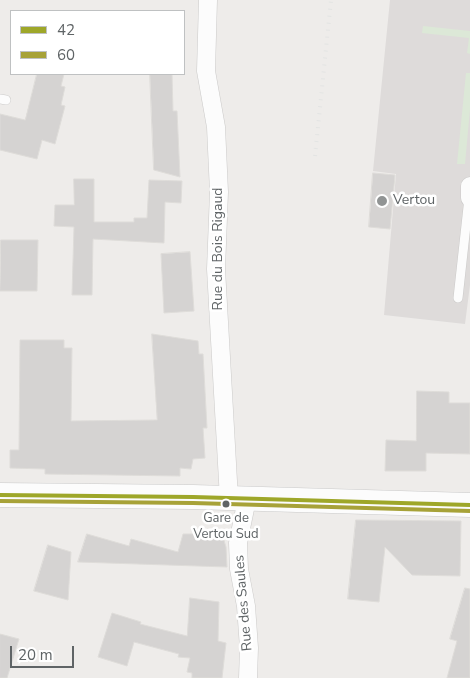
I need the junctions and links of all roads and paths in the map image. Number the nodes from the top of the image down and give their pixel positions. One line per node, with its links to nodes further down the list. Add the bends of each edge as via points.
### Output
1 (208, 0): 5 (street, Rue du Bois Rigaud, via 206,71 216,127 219,192 216,269)
2 (470, 194): 3 (lane)
3 (458, 298)
4 (0, 495): 5 (main road)
5 (238, 499): 6 (main road); 7 (street, Rue des Saules, via 239,569 250,648)
6 (470, 505)
7 (248, 678)

